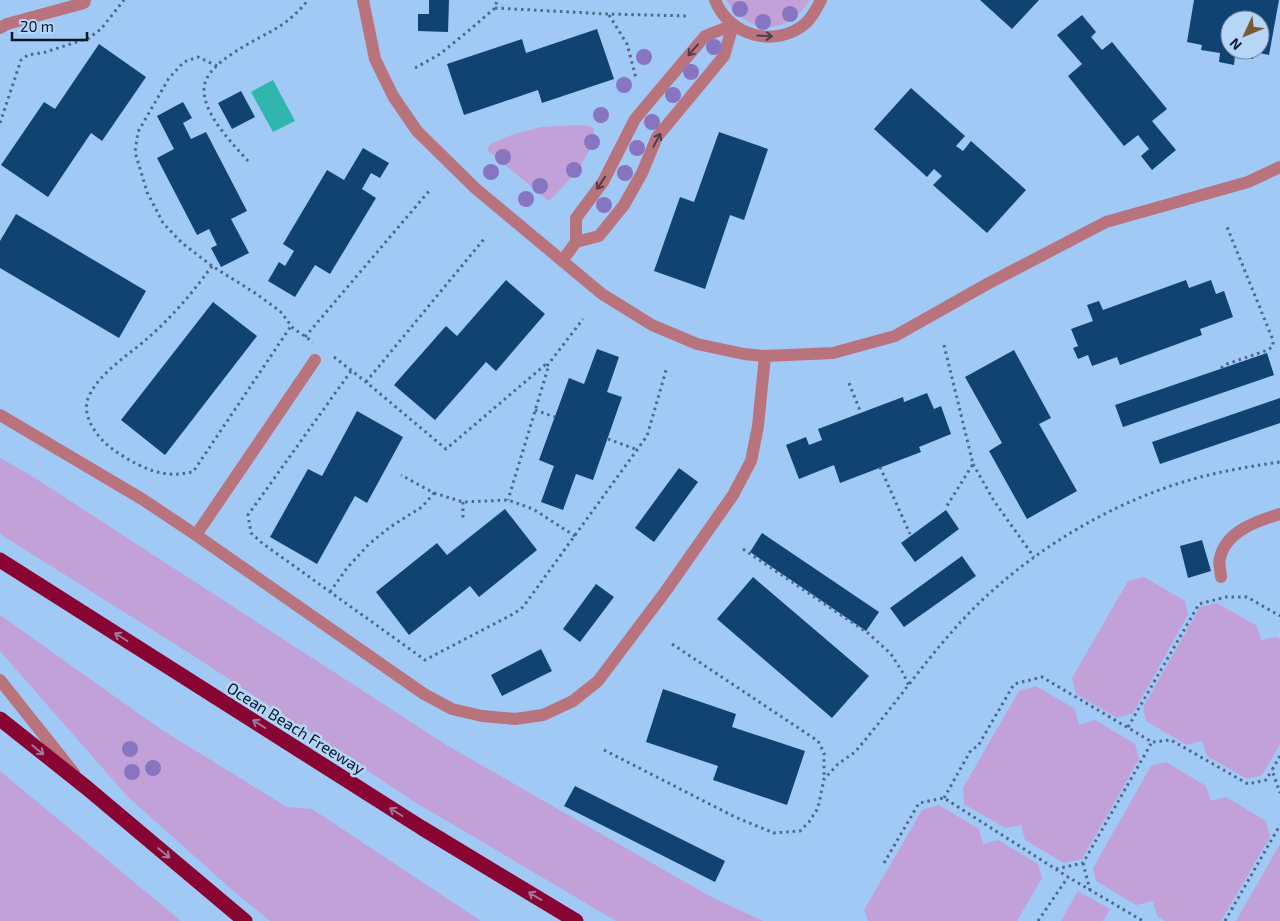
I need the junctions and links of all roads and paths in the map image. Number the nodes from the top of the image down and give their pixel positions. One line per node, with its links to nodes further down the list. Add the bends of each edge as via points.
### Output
1 (85, 0): 12 (lane, via 84,3)
2 (124, 0): 16 (path, via 101,29 89,38 28,55 21,60)
3 (308, 0): 13 (path, via 280,26)
4 (363, 0): 23 (lane, via 375,60 393,96 417,131 475,188)
5 (497, 0): 8 (path)
6 (715, 0): 11 (lane)
7 (821, 0): 11 (lane, one-way to 7, via 751,34 780,36 805,23)
8 (495, 8): 9 (path); 14 (path, via 440,54)
9 (608, 14): 10 (path); 15 (path, via 627,44)
10 (688, 16)
11 (733, 25): 22 (lane, one-way to 11, via 599,236 624,205 657,137 724,56); 22 (lane, one-way to 22, via 705,36 636,119 603,182 576,218)
12 (0, 28)
13 (217, 66): 17 (path, via 203,89 207,105 217,124); 24 (path, via 198,57 184,62 169,78 138,132 135,152 148,192 163,222 182,244)
14 (416, 68)
15 (636, 78)
16 (0, 123)
17 (248, 160)
18 (1280, 167): 30 (lane, via 1248,182 1106,222 895,336 833,353)
19 (429, 191): 27 (path)
20 (1227, 227): 35 (path, via 1273,340 1268,350)
21 (484, 239): 37 (path)
22 (576, 242): 23 (lane)
23 (562, 261): 30 (lane, via 602,294 652,326 698,344)
24 (212, 266): 26 (path, via 274,307); 26 (path, via 170,318 115,364 89,396 86,405 89,421 96,433 125,458 151,470 170,474 193,472)
25 (583, 319): 33 (path)
26 (292, 326): 27 (path)
27 (305, 337): 29 (path)
28 (944, 345): 46 (path)
29 (319, 347)
30 (765, 356): 55 (lane, via 751,461 733,495 598,681 573,702 543,715 515,719 452,709 424,694)
31 (333, 357): 36 (path)
32 (315, 360): 55 (lane)
33 (546, 366): 37 (path, via 446,448); 39 (path)
34 (667, 367): 44 (path, via 647,436)
35 (1221, 368)
36 (351, 371): 37 (path); 62 (path, via 248,515 251,533)
37 (366, 382)
38 (849, 383): 40 (path)
39 (535, 410): 42 (path); 50 (path)
40 (861, 413)
41 (0, 415): 55 (lane)
42 (555, 417)
43 (608, 439): 44 (path)
44 (638, 450): 57 (path)
45 (1280, 462): 59 (path, via 1211,474 1142,498 1087,523)
46 (974, 464): 52 (path); 59 (path, via 994,501)
47 (880, 467): 56 (path)
48 (401, 475): 49 (path)
49 (434, 493): 51 (path); 62 (path, via 422,507 369,544)
50 (508, 500): 51 (path); 57 (path, via 533,509)
51 (463, 502): 54 (path)
52 (945, 508)
53 (1280, 514): 61 (lane, via 1237,532 1219,559)
54 (463, 520)
55 (196, 534)
56 (910, 534)
57 (575, 536): 62 (path, via 516,613 425,660)
58 (744, 548): 66 (path, via 868,633 891,654)
59 (1034, 557): 66 (path, via 978,605)
60 (0, 560): 84 (highway, Ocean Beach Freeway, one-way to 60, via 422,828)
61 (1221, 577)
62 (330, 592)
63 (1280, 616): 68 (path, via 1247,597 1226,597 1198,604)
64 (672, 644): 73 (path, via 818,741 824,753)
65 (0, 680): 74 (lane)
66 (909, 686): 73 (path, via 854,752)
67 (0, 719): 74 (highway, one-way to 74)
68 (1128, 728): 69 (path); 76 (path, via 1042,677 1014,684)
69 (1152, 742): 72 (path, via 1171,740 1248,784 1266,780); 79 (path)
70 (604, 750): 73 (path, via 774,833 800,830 809,822 818,808)
71 (1280, 756): 72 (path)
72 (1272, 770): 75 (path)
73 (824, 779)
74 (87, 788): 83 (highway, one-way to 83)
75 (1280, 794)
76 (944, 798): 78 (path, via 920,802); 80 (path)
77 (1280, 825): 87 (path)
78 (884, 863)
79 (1083, 863): 80 (path); 82 (path)
80 (1056, 870): 81 (path)
81 (1068, 877): 82 (path); 85 (path)
82 (1090, 891): 86 (path)
83 (245, 921)
84 (576, 921)
85 (1038, 921)
86 (1143, 921)
87 (1225, 921)

